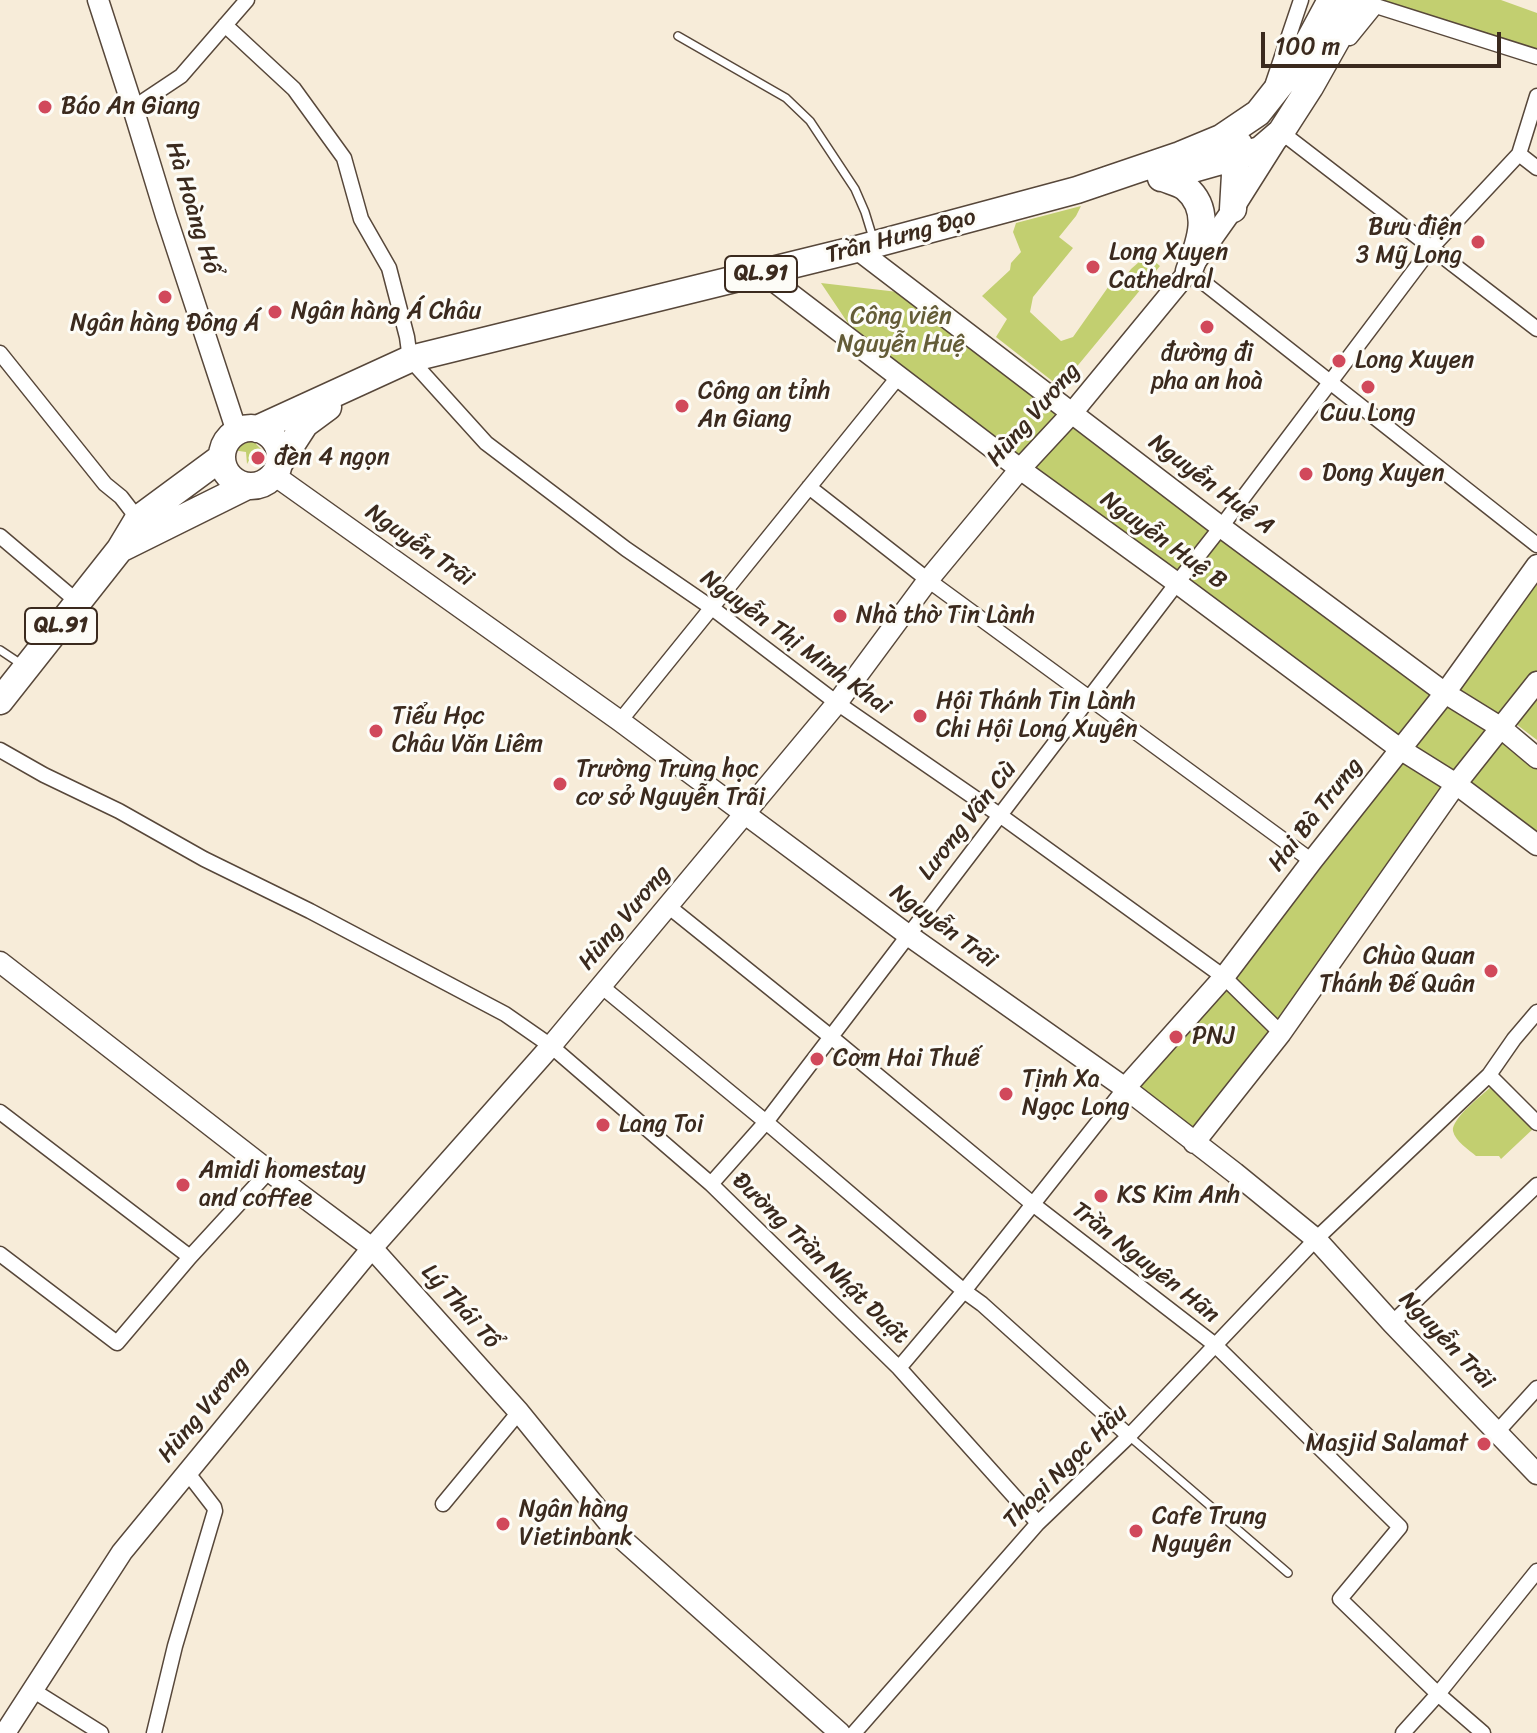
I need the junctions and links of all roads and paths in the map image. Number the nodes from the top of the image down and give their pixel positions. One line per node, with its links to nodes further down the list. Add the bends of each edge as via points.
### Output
1 (98, 0): 11 (street, Hà Hoàng Hổ)
2 (247, 0): 6 (street)
3 (1301, 0): 12 (street)
4 (1331, 0): 12 (highway, QL.91, via 1296,65)
5 (1358, 2): 8 (highway, QL.91)
6 (225, 25): 11 (street, via 181,76); 26 (street, via 294,89 344,158 361,219 389,268)
7 (678, 36): 20 (lane, via 786,98 810,121 855,189 865,212)
8 (1328, 53): 9 (street, via 1342,49 1376,6); 13 (highway, QL.91)
9 (1537, 57)
10 (1537, 96): 14 (street, Lương Vãn Cù)
11 (133, 108): 30 (street, Hà Hoàng Hổ, via 166,216)
12 (1262, 108): 15 (highway); 18 (highway, QL.91, via 1221,138)
13 (1281, 132): 15 (highway, QL.91, via 1260,150); 19 (street, Hùng Vương); 21 (street)
14 (1519, 154): 16 (street); 21 (street, Lương Vãn Cù)
15 (1236, 157): 17 (highway, QL.91); 19 (highway)
16 (1537, 168)
17 (1163, 178): 18 (highway, QL.91); 22 (highway, via 1185,187 1202,217)
18 (1110, 179): 20 (highway, Trần Hưng Đạo / QL.91)
19 (1233, 209): 22 (street, Hùng Vương)
20 (866, 246): 23 (highway, Trần Hưng Đạo / QL.91); 29 (street, Nguyễn Huệ A)
21 (1432, 247): 24 (street); 28 (street, Lương Vãn Cù)
22 (1189, 271): 28 (street); 29 (street, Hùng Vương)
23 (763, 273): 26 (highway, Trần Hưng Đạo / QL.91); 27 (street, Nguyễn Huệ B)
24 (1537, 329)
25 (0, 353): 36 (street)
26 (410, 359): 30 (highway, Trần Hưng Đạo / QL.91); 33 (highway, Trần Hưng Đạo / QL.91, via 349,392 305,424); 45 (street, Nguyễn Thị Minh Khai, via 486,443)
27 (899, 376): 32 (street, Nguyễn Huệ B); 35 (street)
28 (1330, 381): 37 (street, Lương Vãn Cù); 39 (street)
29 (1072, 413): 32 (street, Hùng Vương); 37 (street, Nguyễn Huệ A)
30 (247, 430): 31 (highway, via 229,438); 33 (highway, via 265,432 278,446)
31 (222, 457): 34 (highway, via 229,476); 36 (highway, QL.91)
32 (1020, 469): 42 (street, Hùng Vương); 43 (street, Nguyễn Huệ B)
33 (277, 470): 34 (highway, via 267,482); 53 (street, Nguyễn Trãi)
34 (247, 486): 40 (highway, QL.91)
35 (809, 487): 42 (street); 45 (street)
36 (138, 519): 40 (highway, QL.91)
37 (1221, 527): 43 (street, Lương Vãn Cù); 49 (street, Nguyễn Huệ A)
38 (0, 536): 44 (street)
39 (1537, 545)
40 (120, 549): 44 (highway, QL.91)
41 (1537, 565): 49 (street, Hai Bà Trưng)
42 (928, 580): 50 (street); 52 (street, Hùng Vương)
43 (1177, 583): 50 (street, Lương Vãn Cù); 55 (street, Nguyễn Huệ B)
44 (79, 603): 47 (highway, QL.91)
45 (712, 608): 52 (street, Nguyễn Thị Minh Khai); 53 (street)
46 (0, 650): 47 (lane)
47 (27, 668): 51 (highway, QL.91)
48 (1537, 682): 54 (street)
49 (1445, 693): 54 (street, Nguyễn Huệ A); 55 (street, Hai Bà Trưng)
50 (1090, 698): 60 (street, Lương Vãn Cù); 62 (street)
51 (0, 701)
52 (837, 703): 59 (street, Hùng Vương); 60 (street, Nguyễn Thị Minh Khai)
53 (620, 721): 59 (street, Nguyễn Trãi)
54 (1500, 727): 57 (street, Nguyễn Huệ A); 58 (street)
55 (1400, 749): 58 (street, Nguyễn Huệ B); 62 (street, Hai Bà Trưng)
56 (0, 750): 71 (street, Đường Trần Nhật Duật, via 505,1014)
57 (1537, 758)
58 (1456, 784): 61 (street, Nguyễn Huệ B); 69 (street)
59 (745, 814): 63 (street, Hùng Vương); 64 (street, Nguyễn Trãi)
60 (1001, 816): 64 (street, Lương Vãn Cù); 66 (street, Nguyễn Thị Minh Khai)
61 (1537, 845)
62 (1312, 861): 66 (street, Hai Bà Trưng)
63 (668, 906): 67 (street, Hùng Vương); 70 (street, Trần Nguyên Hãn)
64 (908, 935): 70 (street, Lương Vãn Cù); 73 (street, Nguyễn Trãi)
65 (0, 962): 78 (street, Lý Thái Tổ)
66 (1224, 977): 69 (street, Nguyễn Thị Minh Khai); 73 (street, Hai Bà Trưng)
67 (601, 986): 71 (street, Hùng Vương); 75 (street)
68 (1537, 1012): 72 (street, Thoại Ngọc Hầu)
69 (1281, 1033): 77 (street)
70 (831, 1037): 75 (street, Lương Vãn Cù); 81 (street, Trần Nguyên Hãn)
71 (551, 1046): 79 (street, Đường Trần Nhật Duật); 83 (street, Hùng Vương)
72 (1489, 1075): 76 (street); 82 (street, Thoại Ngọc Hầu)
73 (1125, 1088): 77 (street, Nguyễn Trãi); 81 (street)
74 (0, 1112): 85 (street)
75 (766, 1122): 79 (street, Lương Vãn Cù); 86 (street)
76 (1537, 1123)
77 (1194, 1143): 82 (street, Nguyễn Trãi)
78 (269, 1171): 83 (street, Lý Thái Tổ); 85 (street)
79 (711, 1184): 89 (street, Đường Trần Nhật Duật)
80 (1537, 1185): 87 (street)
81 (1034, 1205): 86 (street); 88 (street, Trần Nguyên Hãn)
82 (1316, 1239): 87 (street, Nguyễn Trãi); 88 (street, Thoại Ngọc Hầu)
83 (372, 1248): 91 (street, Lý Thái Tổ); 94 (street, Hùng Vương)
84 (0, 1254): 85 (street, via 117,1343)
85 (190, 1257)
86 (964, 1291): 89 (street); 93 (street)
87 (1392, 1323): 92 (street, Nguyễn Trãi)
88 (1214, 1344): 93 (street, Thoại Ngọc Hầu); 101 (street, Trần Nguyên Hãn, via 1400,1527 1340,1599)
89 (899, 1368): 97 (street, Đường Trần Nhật Duật)
90 (1537, 1388): 92 (street)
91 (519, 1412): 96 (street); 105 (street, Lý Thái Tổ, via 621,1538)
92 (1497, 1432): 95 (street, Nguyễn Trãi)
93 (1129, 1436): 97 (street, Thoại Ngọc Hầu); 99 (lane)
94 (187, 1472): 100 (street, Hùng Vương, via 122,1552); 104 (street, via 215,1511)
95 (1537, 1474)
96 (443, 1504)
97 (1038, 1523): 106 (street, Thoại Ngọc Hầu)
98 (1537, 1571): 101 (street)
99 (1288, 1573)
100 (34, 1691): 102 (street, Hùng Vương); 103 (street)
101 (1438, 1694): 107 (street); 108 (street)
102 (4, 1731)
103 (101, 1733)
104 (154, 1733)
105 (840, 1733)
106 (854, 1733)
107 (1403, 1733)
108 (1483, 1733)

